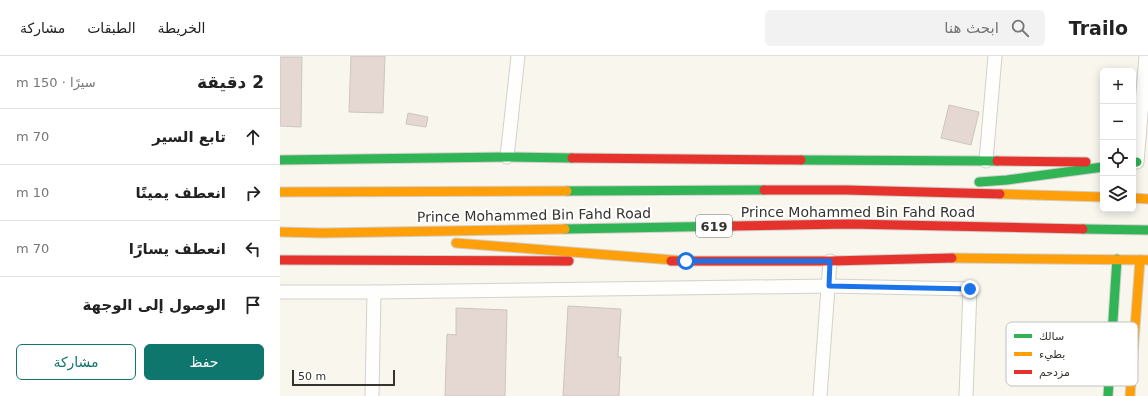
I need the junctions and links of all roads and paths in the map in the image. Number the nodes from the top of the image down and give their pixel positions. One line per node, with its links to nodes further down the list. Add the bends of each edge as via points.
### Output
1 (518, 56): 4 (street)
2 (995, 56): 6 (street)
3 (1146, 56): 8 (street)
4 (507, 157): 5 (main road); 6 (main road)
5 (280, 160)
6 (986, 161): 7 (main road)
7 (1100, 162)
8 (1138, 162)
9 (1100, 167): 11 (main road, via 1007,180)
10 (335, 182): 14 (main road)
11 (968, 182)
12 (953, 183): 13 (main road)
13 (846, 190): 14 (main road, Prince Mohammed Bin Fahd Road); 16 (main road, Prince Mohammed Bin Fahd Road)
14 (485, 191): 15 (main road, Prince Mohammed Bin Fahd Road)
15 (280, 192)
16 (1100, 197)
17 (1136, 198): 18 (main road)
18 (1148, 199)
19 (1148, 230): 21 (main road, Prince Mohammed Bin Fahd Road / 619, via 849,224)
20 (280, 232): 21 (main road, Prince Mohammed Bin Fahd Road / 619)
21 (322, 233): 22 (main road)
22 (425, 241)
23 (448, 242): 27 (main road)
24 (1117, 259): 26 (main road); 28 (main road); 32 (main road)
25 (280, 260): 27 (main road)
26 (1144, 260): 33 (main road)
27 (686, 261): 28 (main road)
28 (830, 261): 29 (street)
29 (829, 286): 31 (street); 37 (street); 38 (street, via 970,289)
30 (280, 292): 31 (street)
31 (374, 292): 36 (street)
32 (1113, 322)
33 (1138, 322)
34 (1109, 386): 39 (main road)
35 (1131, 386): 40 (main road)
36 (372, 396)
37 (820, 396)
38 (966, 396)
39 (1108, 396)
40 (1130, 396)

